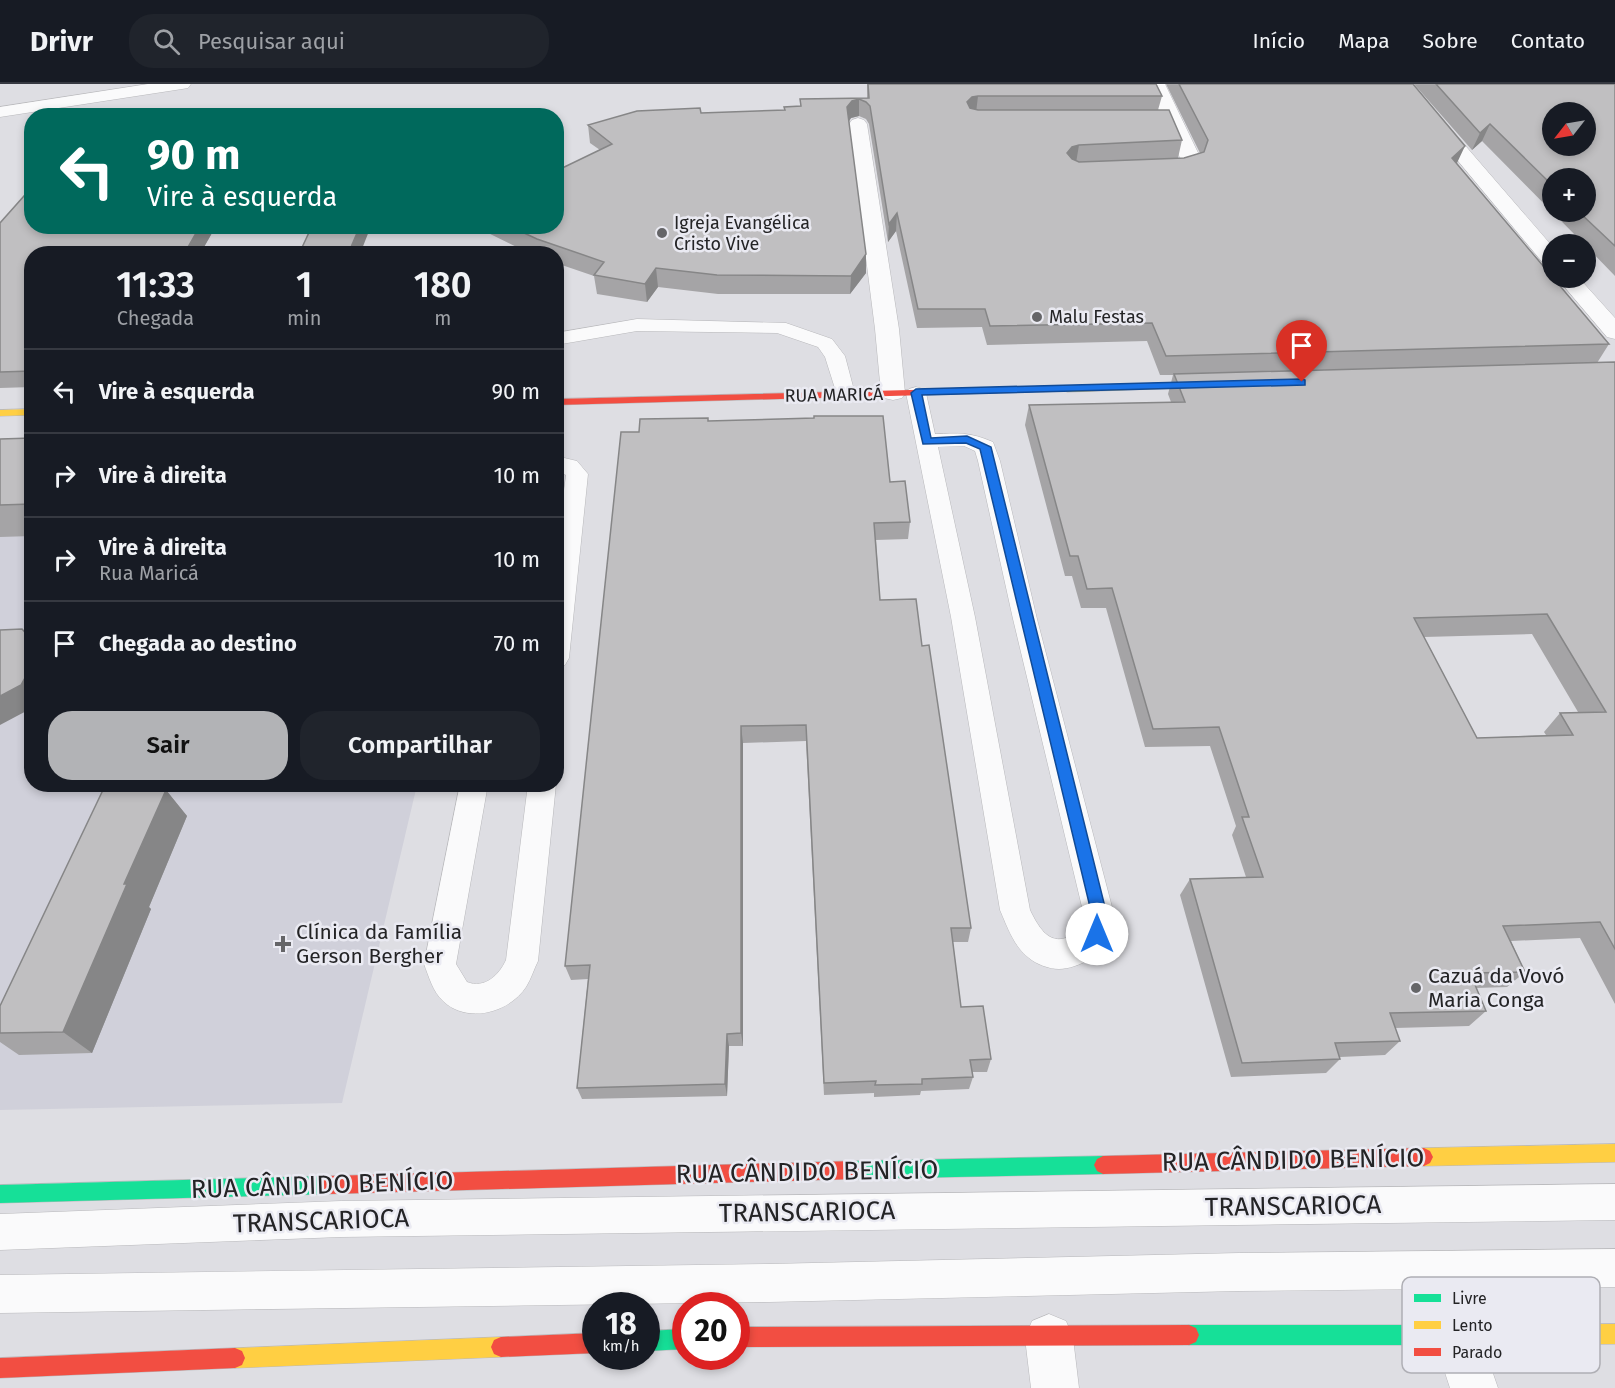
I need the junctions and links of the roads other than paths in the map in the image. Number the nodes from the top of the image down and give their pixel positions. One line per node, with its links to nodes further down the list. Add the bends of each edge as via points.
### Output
1 (182, 84): 5 (street)
2 (1156, 84): 8 (street)
3 (1403, 84): 11 (street)
4 (24, 108): 6 (street)
5 (26, 108)
6 (0, 112)
7 (1150, 120): 8 (street)
8 (1173, 120): 10 (street, via 1191,163)
9 (858, 124): 16 (street, via 886,329)
10 (1133, 169)
11 (1542, 247)
12 (1577, 288): 13 (street)
13 (1615, 332)
14 (564, 338): 17 (lane, via 637,325 779,327 825,343 835,356)
15 (1232, 384): 16 (main road, RUA MARICÁ)
16 (905, 393): 17 (main road, RUA MARICÁ); 21 (lane)
17 (845, 394): 18 (main road, RUA MARICÁ)
18 (564, 402)
19 (24, 412): 20 (main road)
20 (0, 413)
21 (926, 441): 21 (lane, via 974,441 985,447 989,461 1097,907 1097,934 1084,947 1066,955 1048,954 1035,946 1023,931 1015,910 963,617)
22 (564, 465): 23 (lane, via 577,474)
23 (564, 588)
24 (472, 792): 25 (lane, via 440,964 449,987 463,997 480,1000 509,986 522,961)
25 (541, 792)
26 (1615, 1153): 27 (main road, RUA CÂNDIDO BENÍCIO)
27 (0, 1194)
28 (1615, 1202): 29 (lane, TRANSCARIOCA, via 364,1219)
29 (0, 1232)
30 (1615, 1268): 31 (lane)
31 (0, 1294)
32 (1402, 1335): 34 (main road)
33 (750, 1337): 34 (main road)
34 (1049, 1338): 38 (street)
35 (582, 1344): 36 (main road)
36 (0, 1368)
37 (1469, 1373): 39 (street)
38 (1055, 1388)
39 (1474, 1388)

